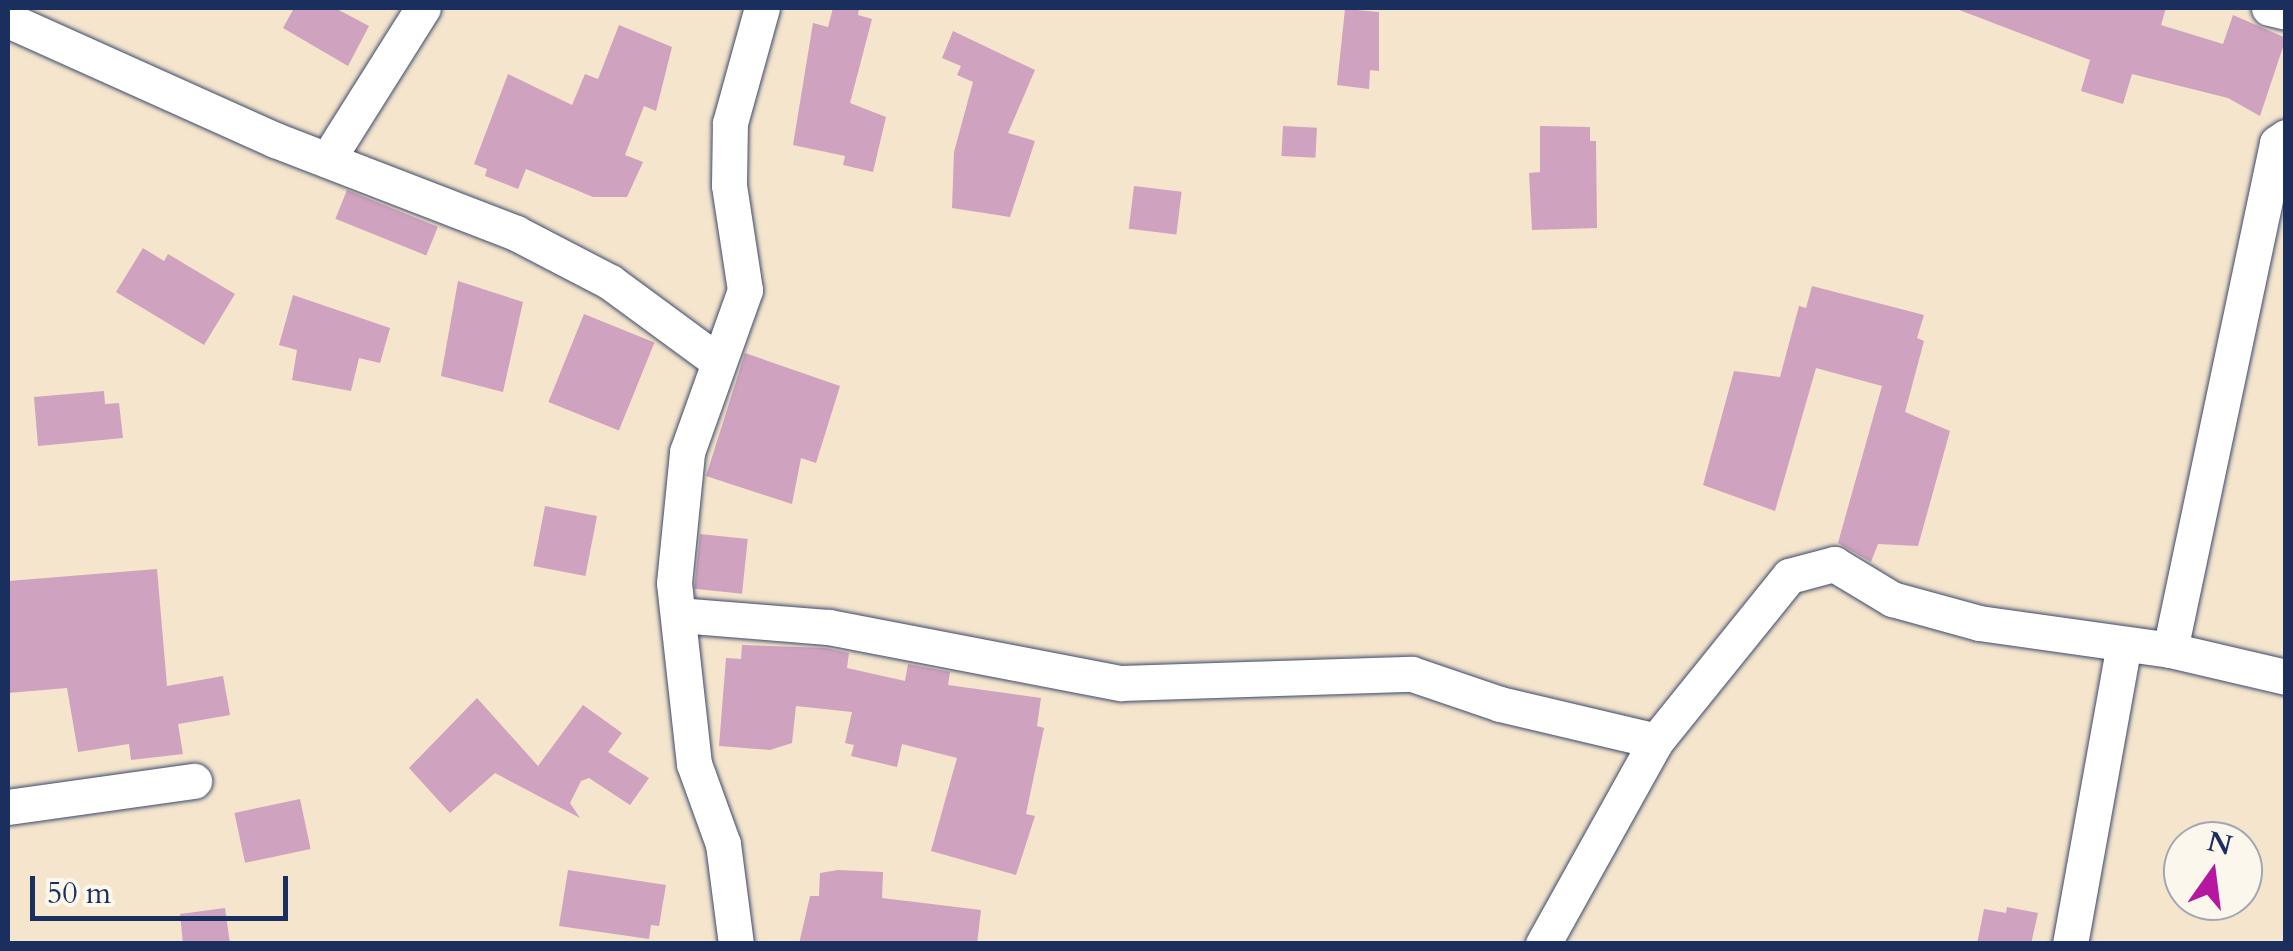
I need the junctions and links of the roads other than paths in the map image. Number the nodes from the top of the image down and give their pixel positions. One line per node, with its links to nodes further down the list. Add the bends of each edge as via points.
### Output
1 (423, 8): 7 (street)
2 (762, 8): 8 (street, via 730,123 729,185 745,290)
3 (2269, 8): 4 (street)
4 (2286, 12)
5 (8, 20): 7 (street, via 276,140)
6 (2286, 137): 11 (street, via 2277,144)
7 (329, 157): 8 (street, via 516,233 610,282)
8 (716, 360): 9 (street, via 687,452 674,583)
9 (679, 616): 13 (street, via 829,627 1121,683 1412,674 1500,704); 16 (street, via 694,764 723,844)
10 (2124, 645): 11 (street); 13 (street, via 1978,623 1892,599 1834,564 1789,576); 18 (street)
11 (2170, 650): 12 (street)
12 (2286, 678)
13 (1656, 741): 17 (street)
14 (194, 781): 15 (street)
15 (8, 807)
16 (736, 944)
17 (1542, 944)
18 (2070, 944)

